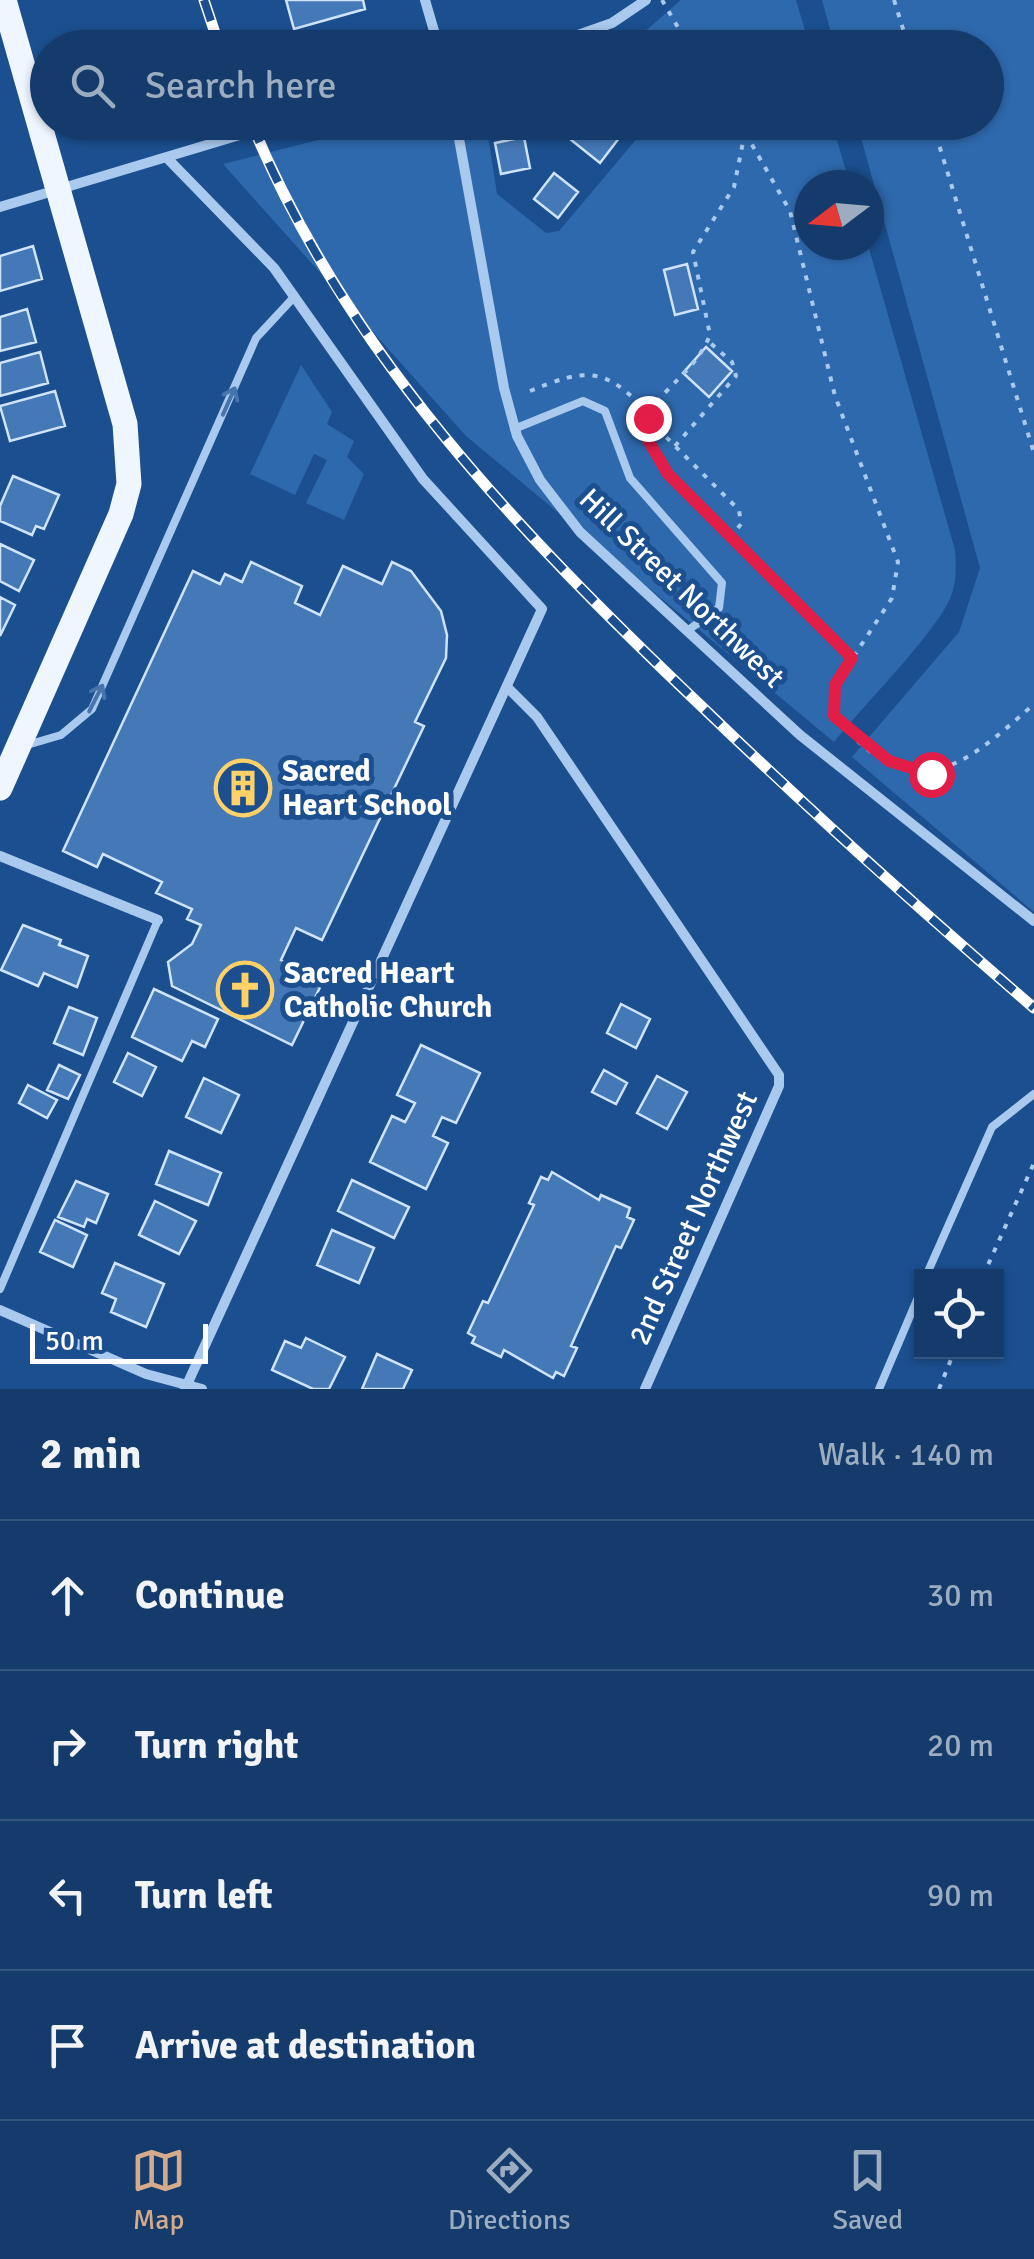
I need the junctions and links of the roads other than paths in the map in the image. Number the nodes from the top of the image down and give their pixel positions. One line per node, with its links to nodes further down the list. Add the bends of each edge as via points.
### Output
1 (4, 0): 6 (main road)
2 (425, 0): 4 (street)
3 (646, 0): 5 (street)
4 (434, 30)
5 (592, 30)
6 (30, 88)
7 (45, 140): 11 (main road)
8 (227, 140): 10 (street)
9 (459, 140): 14 (street, Hill Street Northwest)
10 (168, 159): 11 (street); 13 (street)
11 (60, 190): 12 (street); 17 (main road, via 125,424 129,484)
12 (0, 207)
13 (295, 296): 16 (street, via 423,479 542,609); 17 (lane, one-way to 13, via 60,736 92,709 256,338)
14 (514, 429): 15 (street, Hill Street Northwest, via 540,480 580,532); 15 (lane, via 583,401 604,411 630,478 722,583 719,608)
15 (686, 630): 21 (street, Hill Street Northwest, via 811,744)
16 (508, 688): 27 (street); 29 (street, 2nd Street Northwest, via 537,717 776,1066 779,1086)
17 (18, 747): 18 (main road)
18 (0, 788)
19 (0, 856): 20 (street)
20 (158, 920): 24 (lane)
21 (1034, 921)
22 (1034, 1094): 23 (lane, via 992,1127)
23 (929, 1269)
24 (0, 1289)
25 (914, 1307): 30 (lane)
26 (0, 1310): 27 (street)
27 (186, 1387): 28 (street)
28 (202, 1389)
29 (645, 1389)
30 (879, 1389)

